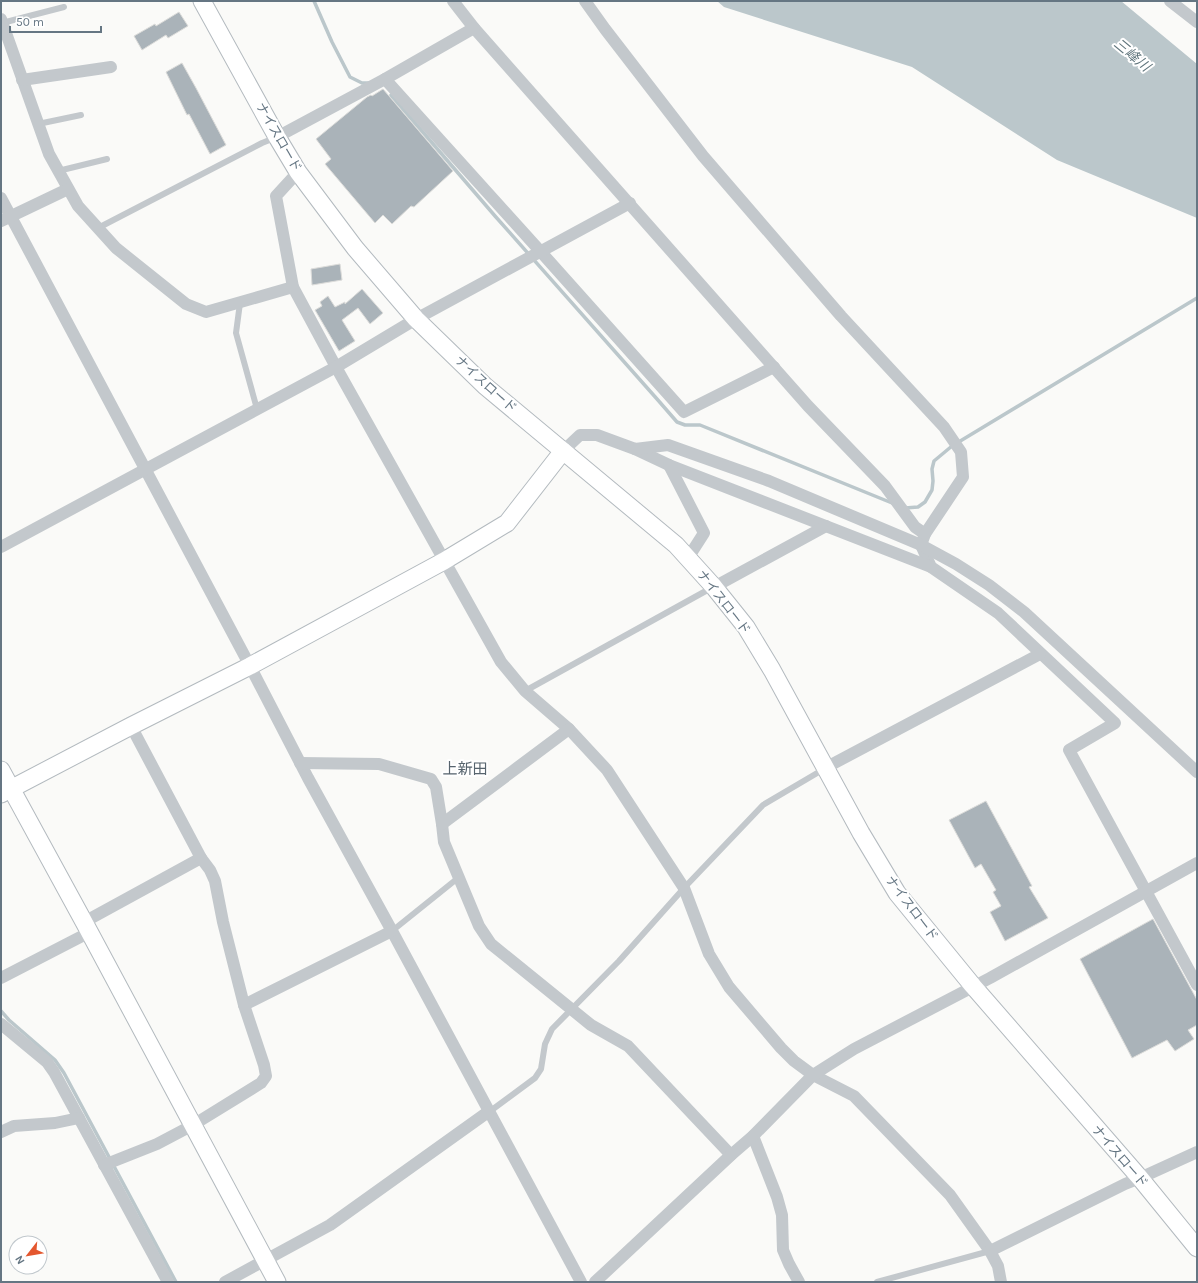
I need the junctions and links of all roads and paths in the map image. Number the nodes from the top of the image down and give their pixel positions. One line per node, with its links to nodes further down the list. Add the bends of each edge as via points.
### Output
1 (202, 1): 14 (street, ナイスロード)
2 (453, 1): 8 (street)
3 (585, 1): 35 (street, via 703,156 841,316 944,426 962,452 963,477)
4 (1170, 1): 7 (street)
5 (64, 7): 6 (lane)
6 (2, 21): 11 (street)
7 (1197, 22)
8 (474, 28): 10 (street); 20 (street)
9 (111, 67): 11 (street)
10 (385, 78): 14 (street); 23 (street)
11 (22, 80): 13 (street)
12 (81, 115): 13 (lane)
13 (38, 124): 16 (street)
14 (277, 137): 17 (street, ナイスロード); 22 (lane, via 262,142)
15 (107, 159): 16 (lane)
16 (58, 171): 18 (street)
17 (298, 172): 24 (street, via 276,196); 26 (street, ナイスロード, via 354,248)
18 (68, 189): 21 (street); 22 (street, via 78,206)
19 (1, 198): 21 (street)
20 (630, 203): 23 (street); 27 (street)
21 (6, 218): 33 (street)
22 (98, 228): 25 (street, via 116,248 186,304 206,312)
23 (541, 252): 26 (street); 27 (street, via 684,412)
24 (293, 287): 25 (street); 28 (street)
25 (240, 303): 29 (lane, via 236,333)
26 (416, 319): 28 (street); 31 (street, ナイスロード, via 485,386)
27 (774, 367): 35 (street, via 885,486)
28 (336, 368): 29 (street); 38 (street)
29 (258, 409): 33 (street)
30 (635, 449): 31 (street, via 597,435 580,434); 32 (street); 35 (street, via 668,445)
31 (563, 451): 37 (street, ナイスロード, via 632,507); 38 (street, via 507,523)
32 (669, 465): 34 (street); 37 (street, via 704,533)
33 (146, 468): 36 (street); 42 (street)
34 (826, 526): 39 (street); 40 (street)
35 (923, 539): 39 (street); 49 (street, via 1024,612)
36 (1, 547)
37 (688, 558): 40 (street, ナイスロード)
38 (444, 561): 42 (street); 43 (street, via 501,662)
39 (931, 567): 41 (street, via 998,613)
40 (714, 587): 43 (lane); 47 (street, ナイスロード, via 746,627)
41 (1040, 654): 47 (street); 56 (street, via 1115,723 1069,750)
42 (250, 666): 44 (street); 46 (street)
43 (525, 691): 45 (street)
44 (131, 726): 50 (street); 52 (street)
45 (569, 729): 51 (street); 55 (street, via 607,770)
46 (300, 763): 51 (street, via 379,764 431,779 436,787); 58 (street)
47 (825, 768): 55 (lane, via 763,805); 61 (street, ナイスロード, via 897,893)
48 (1, 770): 50 (street)
49 (1197, 772)
50 (6, 792): 57 (street)
51 (442, 824): 54 (street, via 444,842)
52 (201, 858): 57 (street); 62 (street, via 215,881 222,922)
53 (1197, 863): 56 (street)
54 (458, 878): 58 (lane); 63 (street, via 479,926 491,944)
55 (684, 888): 63 (lane, via 619,962); 65 (street, via 709,954 730,987 781,1048)
56 (1146, 892): 60 (street); 61 (street)
57 (87, 926): 59 (street); 68 (street)
58 (392, 931): 62 (street); 66 (street)
59 (1, 978)
60 (1197, 985)
61 (973, 986): 65 (street, via 854,1049); 74 (street, ナイスロード)
62 (244, 1005): 68 (street, via 266,1076 261,1083)
63 (572, 1009): 66 (lane, via 552,1029 541,1068 535,1078); 72 (street, via 591,1025 628,1046)
64 (1, 1024): 67 (street, via 47,1062)
65 (814, 1075): 70 (street); 76 (street, via 854,1096 950,1195)
66 (488, 1112): 77 (street, via 336,1221); 81 (street)
67 (79, 1118): 69 (street, via 55,1123 14,1126); 73 (street)
68 (193, 1125): 73 (street, via 157,1144); 77 (street)
69 (1, 1132)
70 (753, 1136): 72 (street); 83 (street, via 782,1215 783,1250)
71 (1197, 1152): 74 (street)
72 (731, 1155): 82 (street)
73 (109, 1163): 78 (street)
74 (1140, 1178): 75 (street, ナイスロード); 76 (street)
75 (1197, 1248)
76 (990, 1251): 84 (lane); 85 (street, via 998,1266)
77 (266, 1260): 79 (street); 80 (street)
78 (168, 1282)
79 (225, 1282)
80 (277, 1282)
81 (581, 1282)
82 (595, 1282)
83 (799, 1282)
84 (877, 1282)
85 (1001, 1282)

